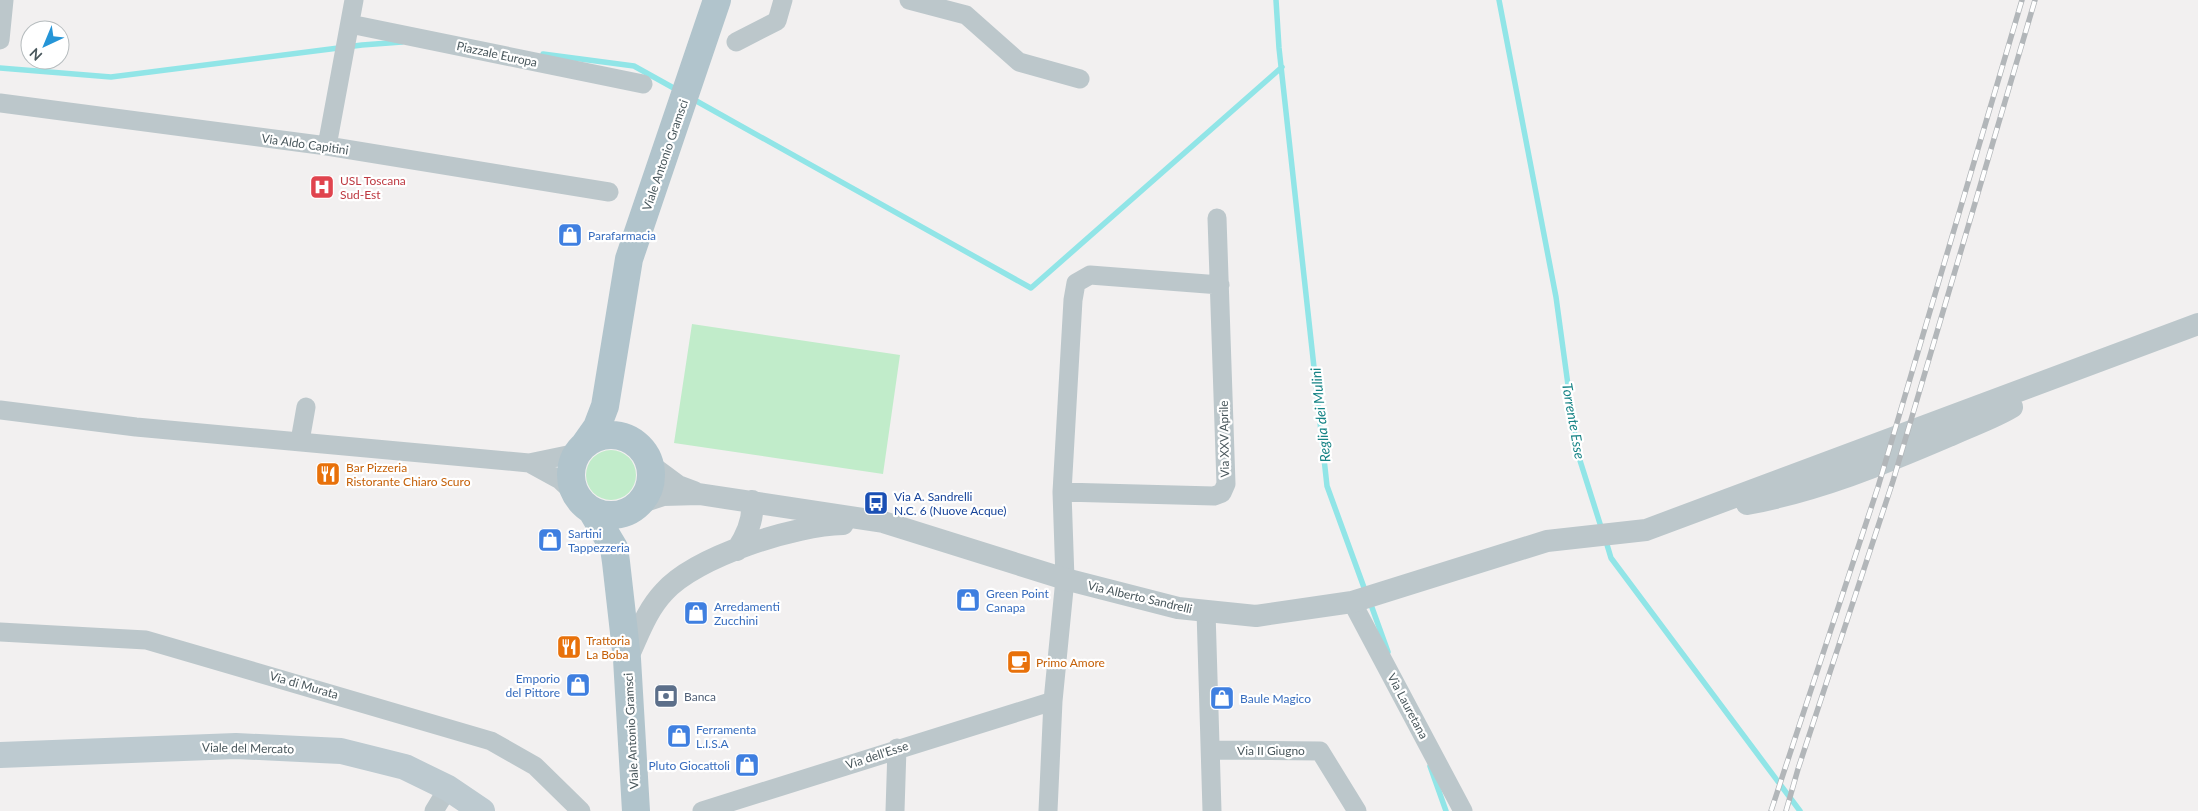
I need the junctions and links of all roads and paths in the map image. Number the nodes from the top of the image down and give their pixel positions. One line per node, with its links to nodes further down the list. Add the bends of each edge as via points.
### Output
1 (4, 0): 7 (street)
2 (354, 0): 6 (street)
3 (717, 0): 17 (main road, Viale Antonio Gramsci, via 629,260)
4 (783, 0): 8 (street, via 777,21)
5 (909, 0): 9 (street, via 966,15 1019,62)
6 (350, 24): 10 (street, Piazzale Europa); 12 (street)
7 (0, 40)
8 (736, 42)
9 (1080, 79)
10 (643, 84)
11 (0, 103): 12 (street, Via Aldo Capitini)
12 (327, 146): 13 (street, Via Aldo Capitini)
13 (609, 192)
14 (1217, 218): 15 (street, Via XXV Aprile)
15 (1220, 285): 25 (street, via 1090,275 1076,283); 25 (street, Via XXV Aprile, via 1226,484 1222,492 1214,496)
16 (2198, 324): 34 (street, via 2085,366 2007,410 1853,475 1774,499 1689,514 1646,530 1547,541)
17 (610, 371): 20 (main road, Viale Antonio Gramsci, via 611,399); 22 (main road, Viale Antonio Gramsci, via 605,406 597,427)
18 (306, 407): 21 (street)
19 (0, 410): 21 (street, via 136,427)
20 (629, 439): 22 (main road, via 606,435); 24 (main road, Viale Antonio Gramsci, via 643,450)
21 (300, 441): 23 (street)
22 (581, 449): 23 (street); 28 (main road, Viale Antonio Gramsci, via 572,466 571,479)
23 (529, 463): 28 (street, via 560,480)
24 (651, 466): 26 (street, Via Alberto Sandrelli, via 678,486); 29 (main road, Viale Antonio Gramsci, via 651,485)
25 (1062, 492): 33 (street)
26 (700, 494): 27 (street, Via Alberto Sandrelli); 29 (street, Via Alberto Sandrelli, via 663,495)
27 (752, 501): 30 (street, Via Alberto Sandrelli); 31 (street, via 748,530)
28 (583, 502): 29 (main road, via 611,516); 32 (main road, Viale Antonio Gramsci, via 614,548)
29 (636, 507): 32 (main road, Viale Antonio Gramsci, via 623,524)
30 (883, 522): 31 (street, Via Alberto Sandrelli, via 824,524 770,537); 33 (street, Via Alberto Sandrelli)
31 (737, 550): 37 (street, Via Alberto Sandrelli, via 685,575 664,592 647,616)
32 (616, 562): 37 (main road, Viale Antonio Gramsci)
33 (1065, 579): 35 (street, Via Alberto Sandrelli, via 1178,608); 38 (street)
34 (1352, 602): 35 (street, via 1256,616); 52 (street, Via Lauretana)
35 (1206, 611): 40 (street, Via Alberto Sandrelli)
36 (0, 632): 45 (street, Via di Murata, via 146,640 491,741 535,766)
37 (627, 659): 46 (main road, Viale Antonio Gramsci)
38 (1053, 701): 39 (street, Via dell'Esse); 49 (street)
39 (897, 748): 47 (street, Via dell'Esse); 48 (street)
40 (1211, 750): 50 (street, Via Alberto Sandrelli); 51 (street, Via II Giugno, via 1320,751)
41 (0, 754): 42 (main road, Viale del Mercato, via 236,746 341,751 405,767)
42 (448, 788): 43 (street); 44 (main road, Viale del Mercato)
43 (434, 811)
44 (482, 811)
45 (581, 811)
46 (636, 811)
47 (702, 811)
48 (895, 811)
49 (1048, 811)
50 (1212, 811)
51 (1356, 811)
52 (1463, 811)

